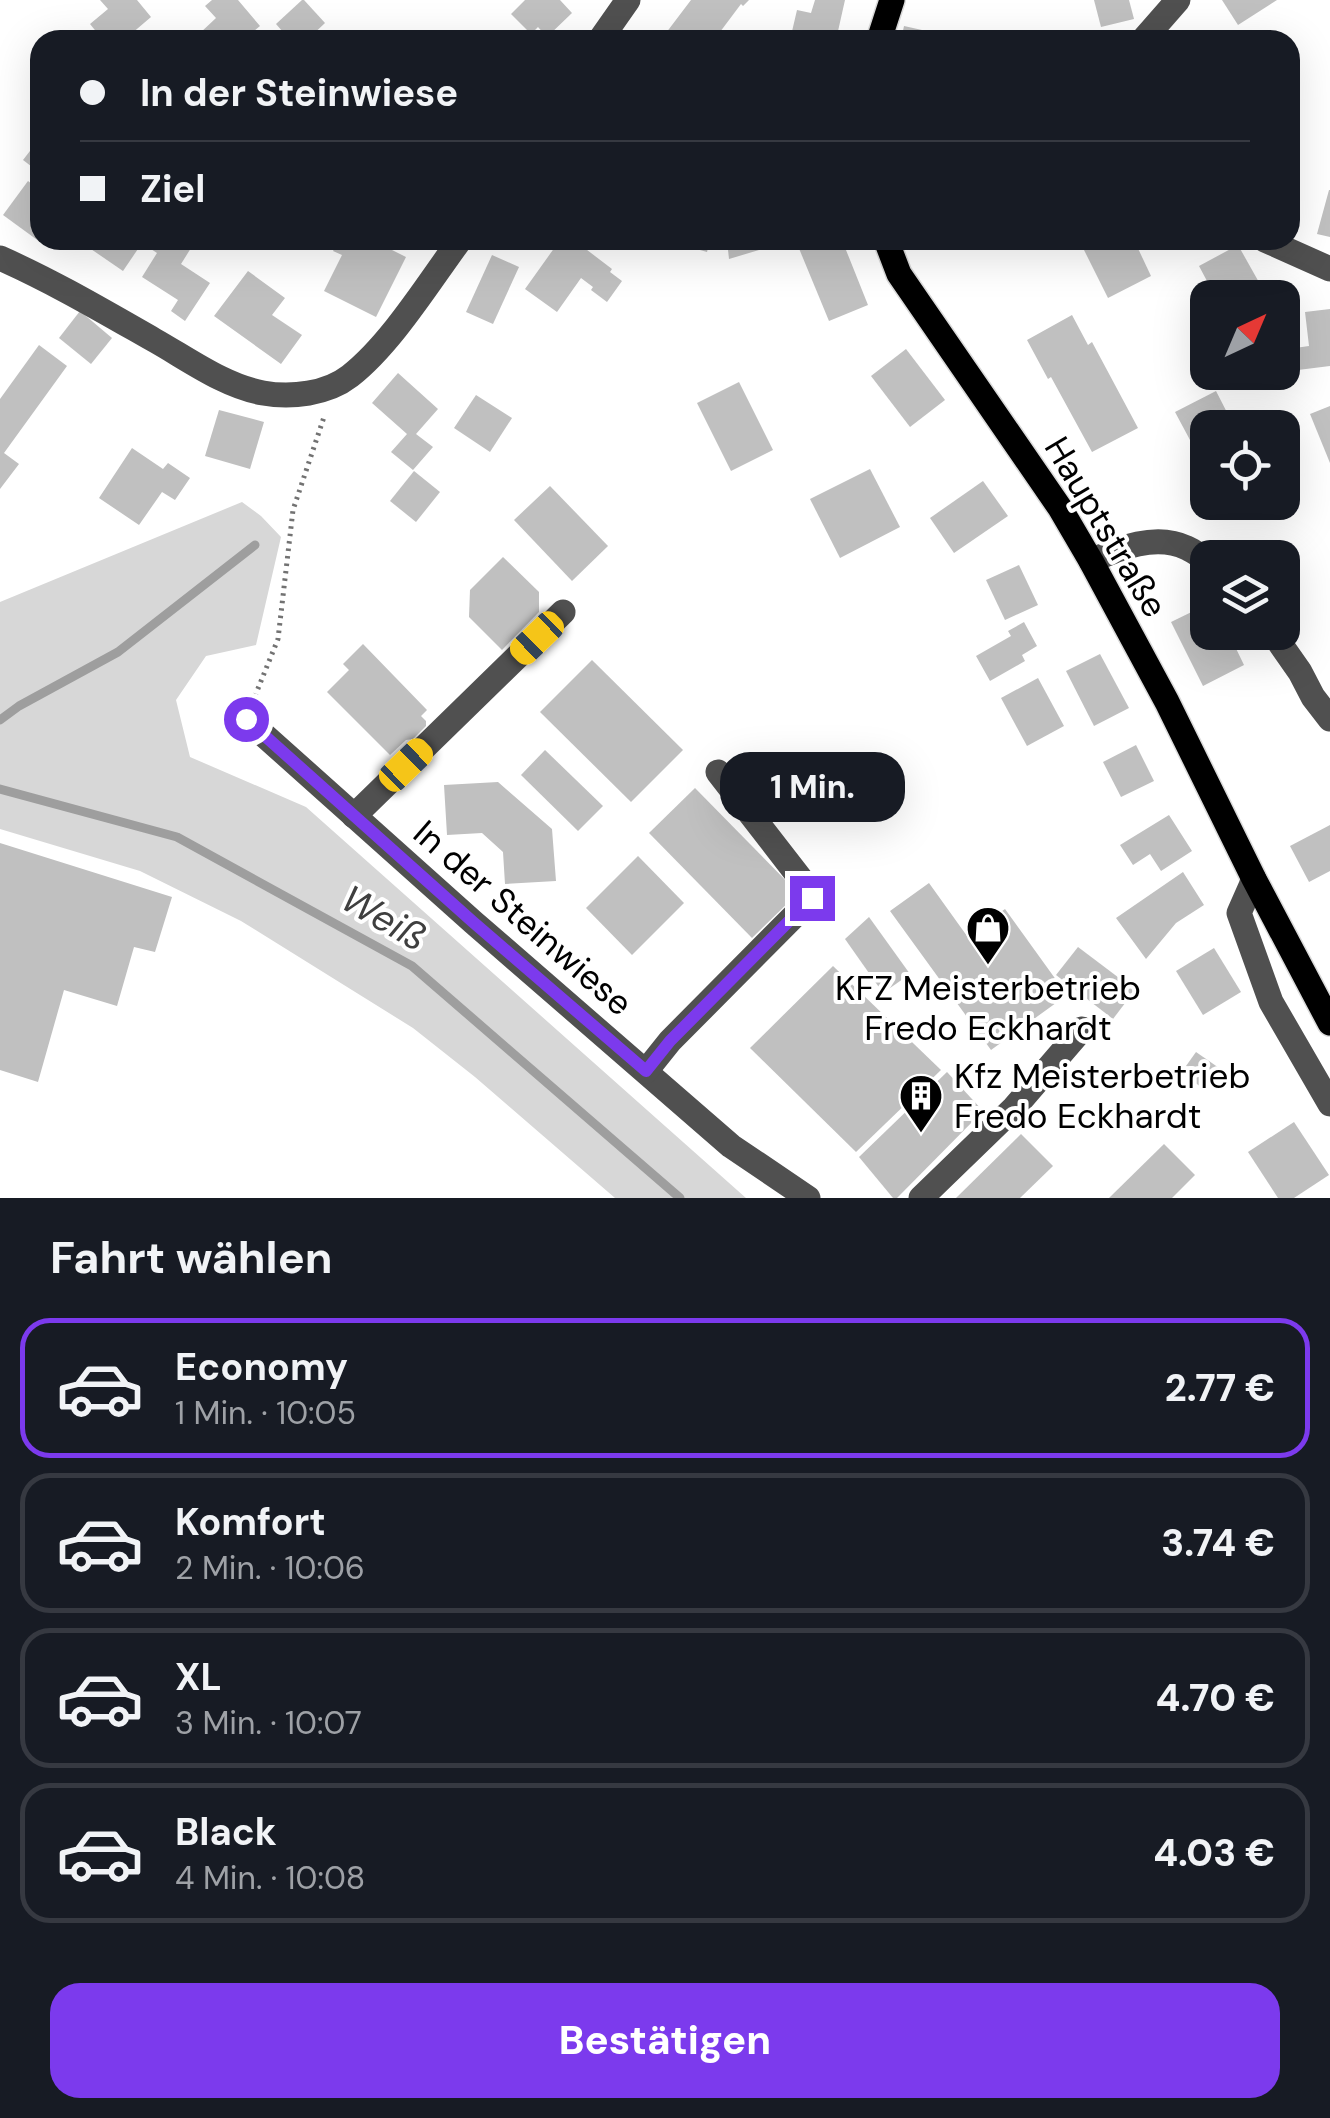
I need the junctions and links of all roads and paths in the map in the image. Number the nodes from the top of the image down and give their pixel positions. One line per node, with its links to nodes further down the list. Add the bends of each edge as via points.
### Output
1 (628, 0): 4 (street)
2 (892, 0): 5 (main road)
3 (1178, 0): 6 (street)
4 (607, 30)
5 (882, 30)
6 (1152, 30)
7 (453, 250): 12 (street, via 372,354)
8 (890, 250): 14 (main road, Hauptstraße, via 899,274)
9 (1288, 250): 11 (street)
10 (0, 258): 12 (street, via 230,384 295,395)
11 (1330, 269)
12 (326, 389): 17 (path, via 324,418 293,510 278,639)
13 (1190, 550): 14 (street, via 1148,543)
14 (1091, 561): 21 (main road, Hauptstraße)
15 (564, 612): 20 (street)
16 (1285, 650): 18 (street)
17 (246, 719): 20 (street, In der Steinwiese)
18 (1330, 719)
19 (718, 772): 24 (street, via 812,898)
20 (354, 816): 24 (street, In der Steinwiese)
21 (1254, 879): 22 (main road, Hauptstraße); 25 (street, via 1239,913 1271,1002)
22 (1330, 1023)
23 (1082, 1029): 27 (street, via 1014,1108)
24 (646, 1071): 26 (street, In der Steinwiese, via 732,1146)
25 (1330, 1104)
26 (808, 1198)
27 (921, 1198)

